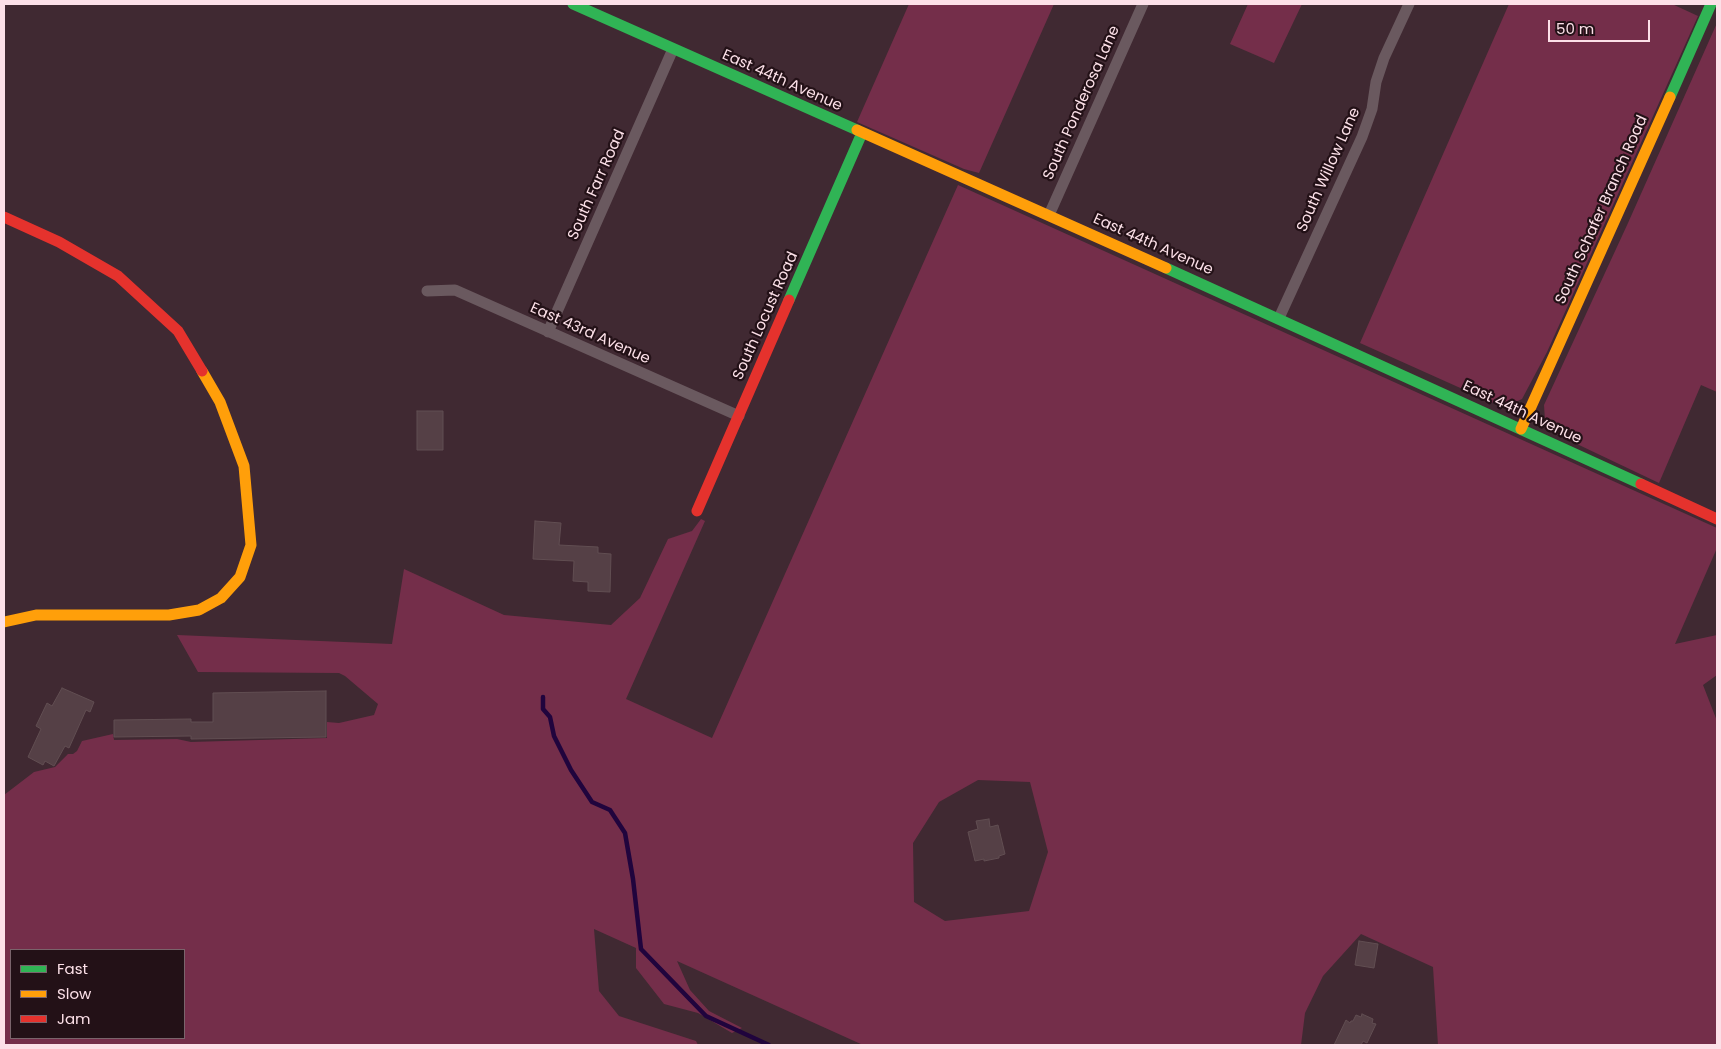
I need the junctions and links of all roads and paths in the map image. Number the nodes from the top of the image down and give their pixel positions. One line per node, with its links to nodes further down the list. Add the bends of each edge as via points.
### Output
1 (573, 4): 5 (street, East 44th Avenue)
2 (1143, 4): 7 (street, South Ponderosa Lane)
3 (1409, 4): 10 (street, South Willow Lane, via 1384,58 1362,137)
4 (1711, 4): 13 (street, South Schafer Branch Road)
5 (673, 49): 6 (street, East 44th Avenue); 11 (street, South Farr Road)
6 (862, 133): 7 (street, East 44th Avenue); 12 (street, South Locust Road)
7 (1049, 215): 10 (street, East 44th Avenue)
8 (4, 217): 16 (street, via 58,242 118,276 178,331 220,402 244,466 251,545 240,577 221,598 199,610 169,615 36,615)
9 (427, 290): 11 (street, East 43rd Avenue, via 455,290)
10 (1279, 318): 13 (street, East 44th Avenue)
11 (548, 332): 12 (street, East 43rd Avenue)
12 (739, 416): 14 (street, South Locust Road)
13 (1521, 429): 15 (street, East 44th Avenue)
14 (697, 511)
15 (1717, 519)
16 (4, 622)

